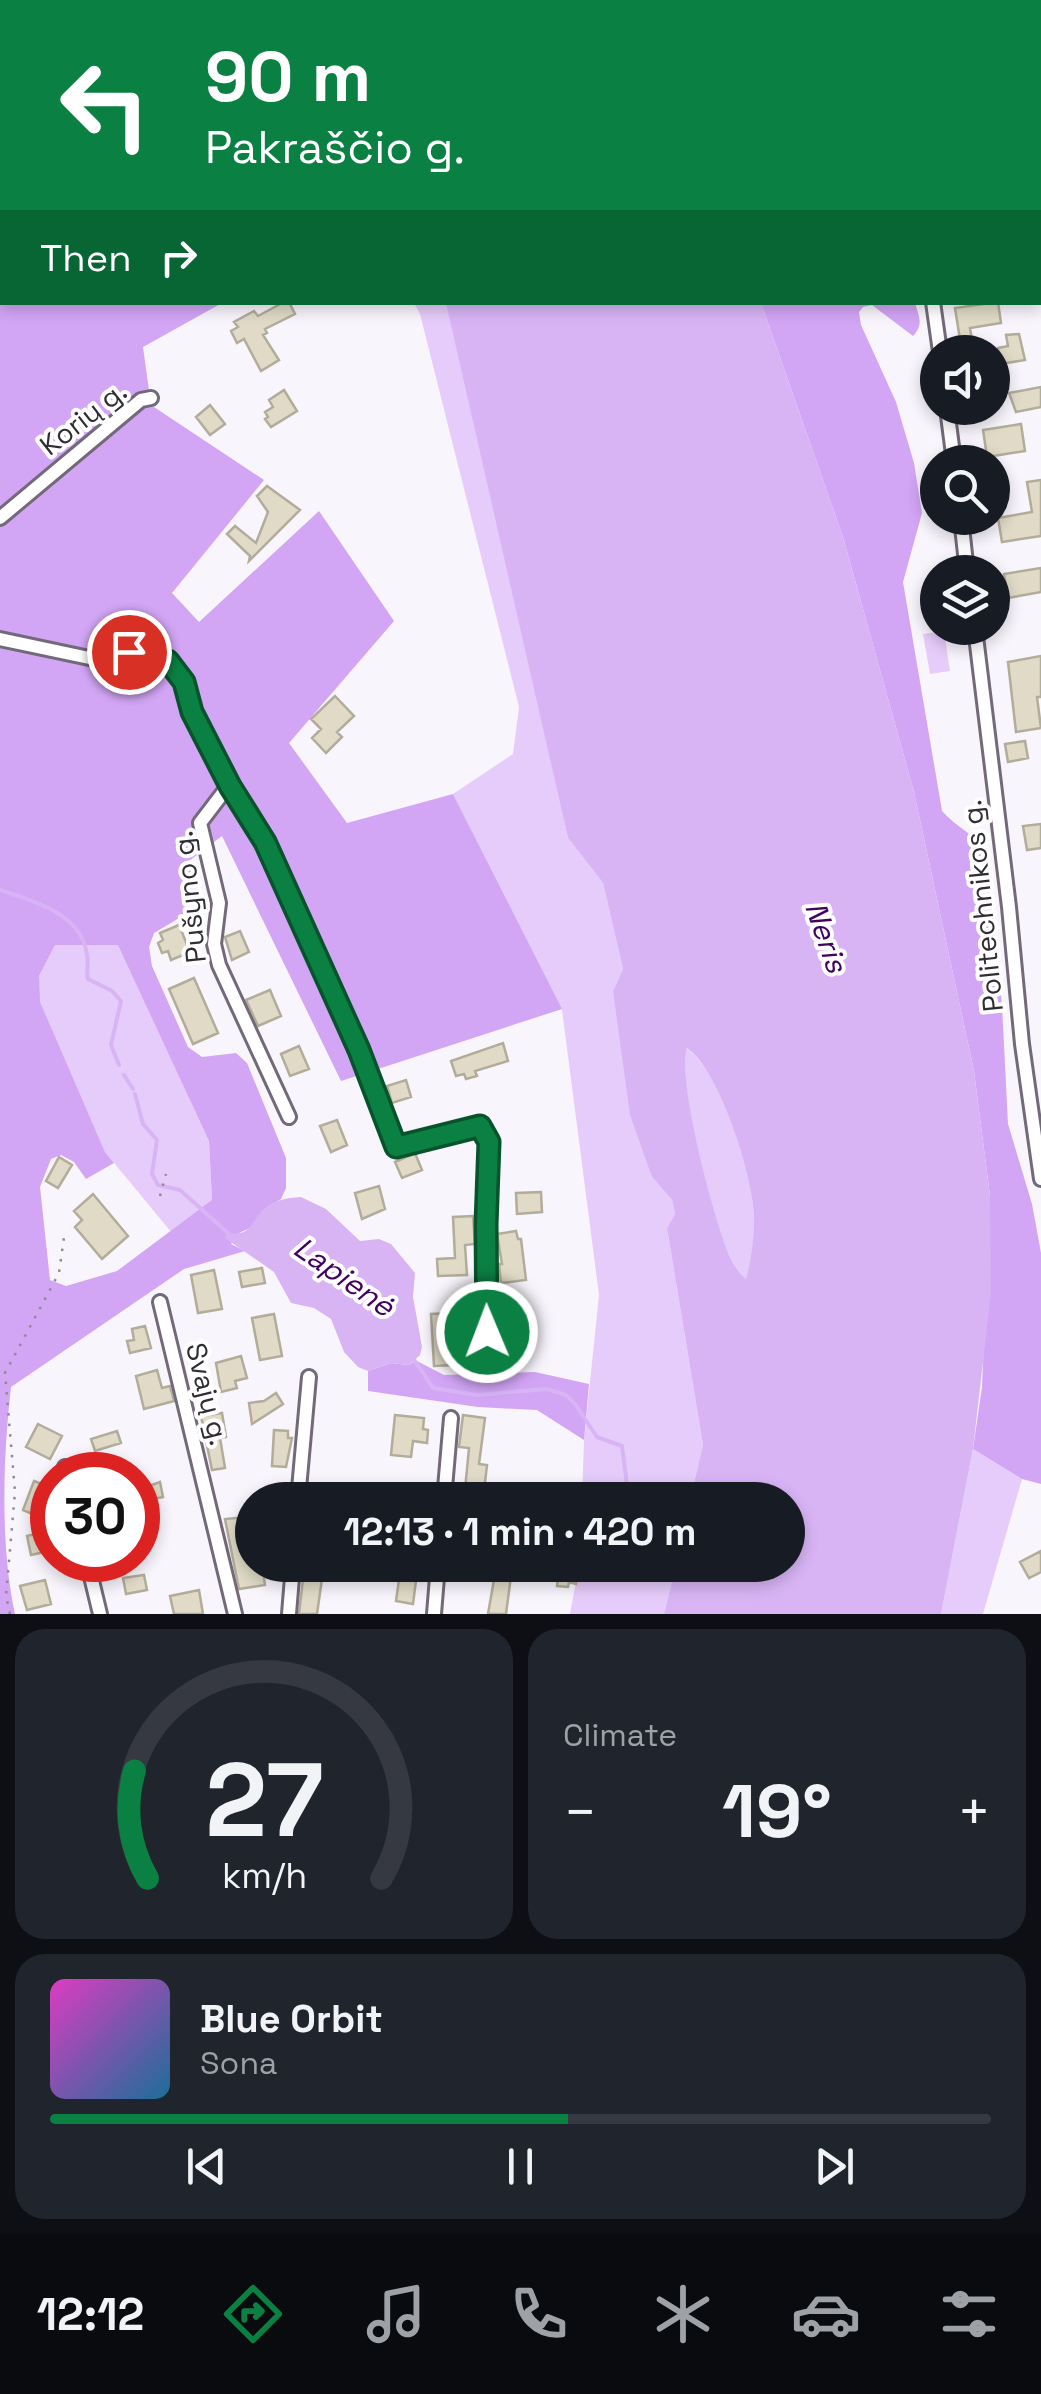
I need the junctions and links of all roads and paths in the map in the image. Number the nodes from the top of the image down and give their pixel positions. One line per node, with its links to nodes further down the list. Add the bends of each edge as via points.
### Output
1 (934, 305): 2 (street)
2 (938, 335)
3 (151, 398): 4 (street, Korių g.)
4 (0, 518)
5 (0, 639): 7 (street, via 94,660 129,652 168,661 184,682)
6 (976, 645): 10 (street, Politechnikos g.)
7 (230, 786): 8 (street, Pušyno g., via 200,823 219,903 214,944); 14 (street, via 265,842 396,1147 480,1126 489,1142)
8 (289, 1116)
9 (166, 1174): 11 (path)
10 (1041, 1179)
11 (160, 1196)
12 (64, 1238): 22 (path, via 59,1273 5,1373 16,1492 6,1582)
13 (160, 1302): 24 (street, Svajų g.)
14 (488, 1369)
15 (309, 1377): 17 (street)
16 (451, 1418): 18 (street)
17 (300, 1482)
18 (446, 1482)
19 (92, 1582): 23 (street)
20 (291, 1582): 25 (street)
21 (437, 1582): 26 (street)
22 (10, 1614)
23 (100, 1614)
24 (235, 1614)
25 (288, 1614)
26 (434, 1614)

